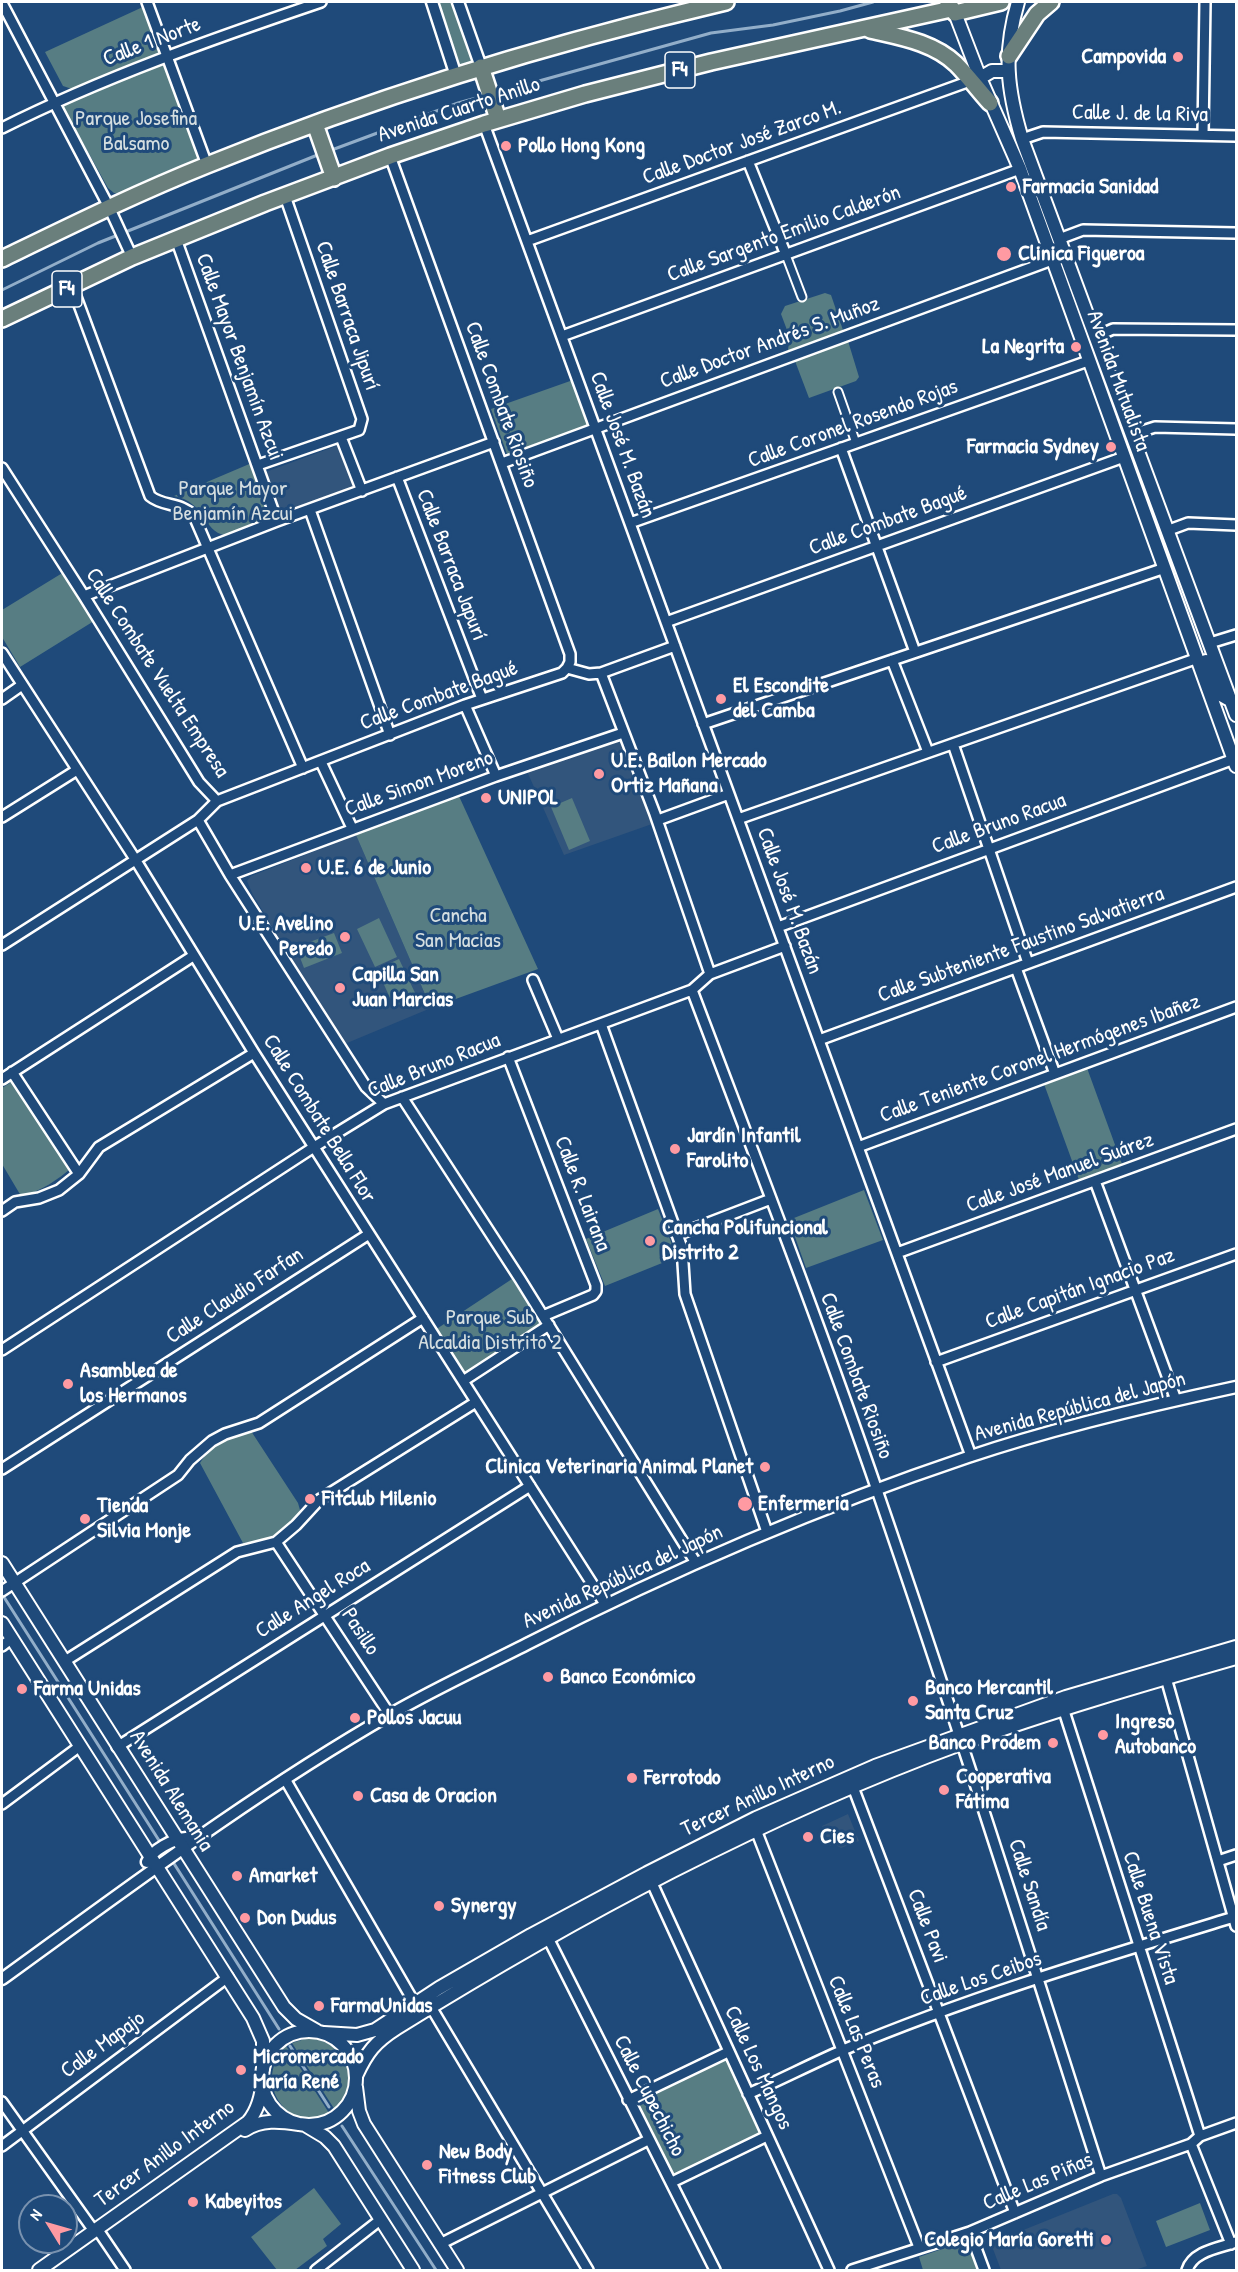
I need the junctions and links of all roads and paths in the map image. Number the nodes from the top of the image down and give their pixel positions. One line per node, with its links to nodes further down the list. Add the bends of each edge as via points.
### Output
1 (147, 2): 13 (street)
2 (321, 2): 13 (street, Calle 1 Norte)
3 (432, 2): 16 (street)
4 (458, 2): 15 (street)
5 (726, 2): 15 (highway, Avenida Cuarto Anillo / F4)
6 (1001, 2): 11 (highway, F4)
7 (1018, 2): 14 (main road, Avenida Mutualista)
8 (1051, 2): 14 (highway, via 1037,14)
9 (1205, 2): 23 (street)
10 (2, 6): 18 (street)
11 (951, 8): 12 (highway, Avenida Cuarto Anillo / F4); 17 (main road)
12 (864, 29): 17 (highway, via 927,45); 20 (highway, Avenida Cuarto Anillo / F4, via 700,65)
13 (168, 55): 18 (street, Calle 1 Norte); 28 (street)
14 (1008, 63): 17 (main road); 25 (main road, Avenida Mutualista, via 1012,104)
15 (483, 73): 16 (highway, Avenida Cuarto Anillo / F4); 20 (highway)
16 (456, 76): 22 (highway, Avenida Cuarto Anillo / F4)
17 (975, 80): 19 (highway); 27 (street, Calle Doctor José Zarco M.)
18 (54, 102): 21 (street, Calle 1 Norte); 32 (street)
19 (990, 103): 29 (main road, Avenida Mutualista)
20 (493, 118): 26 (highway, Avenida Cuarto Anillo / F4); 36 (street, Calle José M. Bazán)
21 (2, 128)
22 (317, 128): 28 (highway, Avenida Cuarto Anillo / F4); 30 (highway)
23 (1203, 134): 24 (street, Calle J. de la Riva); 25 (street, Calle J. de la Riva, via 1043,132)
24 (1236, 136)
25 (1022, 139): 35 (main road, Avenida Mutualista)
26 (390, 156): 30 (highway, Avenida Cuarto Anillo / F4); 53 (street, Calle Combate Riosiño)
27 (747, 161): 36 (street, Calle Doctor José Zarco M.); 38 (street)
28 (207, 165): 32 (highway, Avenida Cuarto Anillo / F4)
29 (1020, 169): 38 (street, Calle Sargento Emilio Calderón); 40 (main road, Avenida Mutualista)
30 (332, 173): 31 (highway, Avenida Cuarto Anillo / F4)
31 (285, 196): 34 (highway, Avenida Cuarto Anillo / F4); 52 (street, Calle Barraca Jipurí, via 362,419 359,430)
32 (109, 207): 37 (street); 39 (highway, Avenida Cuarto Anillo / F4)
33 (1236, 233): 35 (street, via 1083,230)
34 (176, 239): 37 (highway, Avenida Cuarto Anillo / F4); 58 (street, Calle Mayor Benjamín Azcui)
35 (1059, 239): 46 (main road, Avenida Mutualista)
36 (527, 241): 45 (street, Calle José M. Bazán)
37 (129, 251): 41 (highway, Avenida Cuarto Anillo / F4)
38 (786, 255): 42 (street); 45 (street, Calle Sargento Emilio Calderón)
39 (2, 259)
40 (1052, 260): 47 (main road, Avenida Mutualista); 49 (street, Calle Doctor Andrés S. Muñoz)
41 (72, 286): 43 (highway, Avenida Cuarto Anillo / F4); 68 (street, via 150,496 188,510)
42 (802, 297)
43 (2, 319)
44 (1236, 330): 46 (street, via 1113,329)
45 (562, 336): 49 (street, Calle José M. Bazán)
46 (1095, 337): 51 (main road, Avenida Mutualista)
47 (1088, 360): 54 (street, Calle Coronel Rosendo Rojas); 56 (main road, Avenida Mutualista)
48 (838, 392): 54 (street)
49 (596, 429): 57 (street, Calle Doctor Andrés S. Muñoz); 64 (street, Calle José M. Bazán)
50 (1236, 429): 51 (street, via 1155,427)
51 (1133, 434): 66 (main road, Avenida Mutualista)
52 (341, 437): 58 (street); 61 (street)
53 (494, 442): 57 (street, Calle Combate Riosiño); 60 (street)
54 (856, 443): 55 (street, Calle Coronel Rosendo Rojas)
55 (841, 448): 64 (street, Calle Coronel Rosendo Rojas); 67 (street)
56 (1124, 457): 67 (street, Calle Combate Bagué); 69 (main road, Avenida Mutualista)
57 (502, 463): 80 (street, Calle Combate Riosiño, via 570,654)
58 (258, 465): 63 (street, Calle Mayor Benjamín Azcui)
59 (2, 468): 71 (street, Calle Combate Vuelta Empresa)
60 (397, 477): 61 (street); 84 (street, Calle Barraca Japurí)
61 (362, 491): 62 (street)
62 (310, 510): 63 (street); 90 (street)
63 (277, 521): 68 (street)
64 (630, 523): 72 (street, Calle José M. Bazán)
65 (1236, 525): 66 (street, via 1188,523)
66 (1169, 530): 74 (main road, Avenida Mutualista)
67 (877, 546): 72 (street, Calle Combate Bagué); 76 (street)
68 (207, 547): 71 (street); 95 (street)
69 (1166, 568): 70 (main road, Avenida Mutualista); 76 (street)
70 (1175, 594): 74 (main road, via 1184,602 1194,633); 78 (main road, Avenida Mutualista)
71 (84, 596): 99 (street, Calle Combate Vuelta Empresa, via 199,782)
72 (666, 622): 75 (street, Calle José M. Bazán)
73 (1236, 635): 74 (street)
74 (1210, 642): 85 (main road, Avenida Mutualista)
75 (675, 646): 81 (street); 88 (street, Calle José M. Bazán)
76 (915, 652): 79 (street)
77 (2, 653): 82 (street, Calle Combate Bella Flor)
78 (1198, 658): 85 (main road, via 1208,663 1221,695); 91 (street); 94 (main road, Avenida Mutualista)
79 (892, 660): 88 (street); 92 (street)
80 (567, 668): 81 (street); 84 (street, Calle Combate Bagué)
81 (602, 673): 89 (street)
82 (22, 685): 83 (street); 96 (street, Calle Combate Bella Flor)
83 (2, 699)
84 (482, 699): 86 (street, Calle Combate Bagué)
85 (1232, 701): 87 (main road, Avenida Mutualista)
86 (465, 705): 90 (street, Calle Combate Bagué); 97 (street)
87 (1236, 715)
88 (703, 724): 98 (street, Calle José M. Bazán)
89 (623, 733): 97 (street, Calle Simon Moreno); 103 (street)
90 (390, 735): 93 (street, Calle Combate Bagué)
91 (953, 744): 92 (street); 105 (street)
92 (928, 752): 101 (street)
93 (321, 762): 95 (street, Calle Combate Bagué); 104 (street)
94 (1235, 762): 105 (street, Calle Bruno Racua)
95 (303, 768): 99 (street, Calle Combate Bagué)
96 (77, 770): 100 (street); 106 (street, Calle Combate Bella Flor)
97 (496, 776): 104 (street, Calle Simon Moreno)
98 (729, 794): 101 (street, Calle José M. Bazán); 103 (street)
99 (217, 801): 102 (street, Calle Combate Vuelta Empresa)
100 (2, 817)
101 (738, 819): 109 (street, Calle José M. Bazán)
102 (198, 820): 106 (street); 107 (street)
103 (658, 820): 115 (street)
104 (352, 828): 107 (street, Calle Simon Moreno)
105 (990, 848): 109 (street, Calle Bruno Racua); 113 (street)
106 (135, 859): 110 (street); 112 (street, Calle Combate Bella Flor)
107 (230, 875): 128 (street, via 366,1087)
108 (1236, 887): 113 (street, Calle Subteniente Faustino Salvatierra)
109 (778, 927): 111 (street, Calle José M. Bazán)
110 (2, 945)
111 (785, 946): 115 (street, Calle Bruno Racua); 121 (street, Calle José M. Bazán)
112 (193, 956): 122 (street, Calle Combate Bella Flor); 124 (street)
113 (1028, 963): 114 (street, Calle Subteniente Faustino Salvatierra)
114 (1016, 968): 121 (street, Calle Subteniente Faustino Salvatierra); 125 (street)
115 (710, 974): 117 (street, Calle Bruno Racua)
116 (533, 980): 120 (street)
117 (692, 990): 119 (street, Calle Bruno Racua); 134 (street, Calle Combate Riosiño)
118 (1236, 1007): 125 (street, Calle Teniente Coronel Hermógenes Ibañez)
119 (601, 1024): 120 (street, Calle Bruno Racua); 137 (street)
120 (558, 1039): 123 (street, Calle Bruno Racua)
121 (819, 1040): 131 (street, Calle José M. Bazán)
122 (254, 1053): 130 (street, Calle Combate Bella Flor); 132 (street, via 99,1147)
123 (508, 1057): 127 (street, Calle Bruno Racua); 142 (street, Calle R. Lairana, via 596,1285 592,1295)
124 (12, 1072): 126 (street); 132 (street)
125 (1055, 1074): 131 (street, Calle Teniente Coronel Hermógenes Ibañez)
126 (2, 1079)
127 (402, 1097): 128 (street, Calle Bruno Racua); 142 (street)
128 (384, 1104): 130 (street, Calle Bruno Racua)
129 (1236, 1129): 133 (street, Calle José Manuel Suárez)
130 (314, 1147): 136 (street, Calle Combate Bella Flor); 143 (street, Calle Bruno Racua)
131 (858, 1147): 138 (street, Calle José M. Bazán)
132 (79, 1174): 135 (street, via 59,1190 15,1202)
133 (1095, 1180): 138 (street, Calle José Manuel Suárez); 140 (street)
134 (771, 1199): 137 (street); 152 (street, Calle Combate Riosiño)
135 (2, 1211)
136 (369, 1234): 141 (street, Calle Combate Bella Flor); 150 (street, Calle Claudio Farfan)
137 (677, 1235): 153 (street, via 682,1248 685,1294)
138 (897, 1253): 144 (street, Calle José M. Bazán)
139 (1236, 1254): 140 (street, Calle Capitán Ignacio Paz)
140 (1135, 1290): 144 (street, Calle Capitán Ignacio Paz); 147 (street)
141 (423, 1318): 145 (street, Calle Combate Bella Flor); 157 (street, via 259,1423 212,1441 178,1475)
142 (546, 1321): 145 (street, Calle R. Lairana); 156 (street)
143 (2, 1350)
144 (936, 1362): 149 (street, Calle José M. Bazán)
145 (463, 1381): 148 (street, Calle Combate Bella Flor)
146 (1236, 1387): 147 (street, Avenida República del Japón)
147 (1176, 1400): 149 (street, Avenida República del Japón)
148 (476, 1402): 151 (street, Calle Combate Bella Flor); 154 (street, via 319,1500)
149 (971, 1456): 152 (street, Avenida República del Japón)
150 (2, 1469)
151 (530, 1486): 158 (street, Calle Combate Bella Flor); 159 (street, Calle Angel Roca)
152 (877, 1490): 153 (street, Avenida República del Japón); 168 (street, Calle Combate Riosiño)
153 (767, 1532): 156 (street, Avenida República del Japón)
154 (276, 1542): 159 (street, Pasillo); 164 (street, via 237,1552)
155 (2, 1563): 157 (main road, Avenida Alemania)
156 (696, 1563): 158 (street, Avenida República del Japón)
157 (7, 1587): 164 (main road, Avenida Alemania)
158 (605, 1604): 167 (street, Avenida República del Japón)
159 (326, 1614): 167 (street, Pasillo); 170 (street, Calle Angel Roca)
160 (2, 1623): 161 (main road)
161 (6, 1642): 169 (main road)
162 (1236, 1647): 168 (main road, Tercer Anillo Interno, via 1066,1697)
163 (1236, 1658): 165 (main road, Tercer Anillo Interno)
164 (65, 1661): 170 (main road, Avenida Alemania)
165 (1166, 1678): 166 (main road, Tercer Anillo Interno); 177 (street)
166 (1064, 1711): 168 (main road, Tercer Anillo Interno); 182 (street, Calle Buena Vista)
167 (390, 1715): 171 (street, Avenida República del Japón)
168 (961, 1738): 172 (main road, Tercer Anillo Interno); 185 (street, Calle Sandía); 186 (main road, Tercer Anillo Interno, via 851,1776 711,1840 531,1935)
169 (80, 1746): 173 (street); 178 (main road)
170 (117, 1747): 175 (main road, Avenida Alemania)
171 (285, 1779): 175 (street, Avenida República del Japón, via 197,1838); 186 (street)
172 (853, 1787): 174 (main road, Tercer Anillo Interno); 188 (street, Calle Pavi)
173 (2, 1804)
174 (756, 1830): 179 (main road, Tercer Anillo Interno); 190 (street, Calle Las Peras)
175 (179, 1844): 178 (street, Avenida República del Japón); 189 (main road, Avenida Alemania, via 284,2007 296,2019)
176 (1236, 1855): 177 (street)
177 (1218, 1861): 180 (street)
178 (153, 1862): 183 (main road); 184 (street, via 142,1876)
179 (651, 1882): 181 (main road, Tercer Anillo Interno); 191 (street, Calle Los Mangos)
180 (1235, 1922): 182 (street, Calle Los Ceibos)
181 (548, 1938): 187 (main road, Tercer Anillo Interno); 195 (street, Calle Cupechicho)
182 (1138, 1946): 185 (street, Calle Los Ceibos); 201 (street, Calle Buena Vista)
183 (228, 1977): 192 (main road, via 261,2033); 199 (street, Calle Mapajo)
184 (2, 1979)
185 (1038, 1979): 188 (street, Calle Los Ceibos); 205 (street, Calle Sandía)
186 (415, 2004): 189 (main road, Tercer Anillo Interno, via 375,2030 357,2035)
187 (431, 2007): 193 (main road, Tercer Anillo Interno, via 381,2038 370,2049); 207 (street)
188 (939, 2014): 190 (street, Calle Los Ceibos); 208 (street, Calle Pavi)
189 (321, 2032): 192 (main road, via 301,2031 286,2037 268,2056); 193 (main road, via 350,2054)
190 (842, 2051): 194 (street, Calle Los Ceibos); 214 (street, Calle Las Peras)
191 (728, 2052): 194 (street, Calle Los Mangos); 195 (street)
192 (263, 2074): 198 (main road, via 269,2102 287,2120); 210 (main road, Tercer Anillo Interno, via 259,2103 248,2122)
193 (356, 2079): 198 (main road, via 345,2108 333,2118 320,2124); 213 (main road, via 364,2124)
194 (748, 2094): 200 (street, Calle Los Mangos)
195 (628, 2100): 202 (street, Calle Cupechicho)
196 (2, 2102): 199 (street)
197 (1236, 2123): 201 (street, Calle Las Piñas)
198 (302, 2124): 209 (main road, via 334,2146); 210 (main road, Tercer Anillo Interno, via 282,2121 251,2126)
199 (22, 2129): 204 (street, Calle Mapajo); 210 (street)
200 (767, 2136): 206 (street); 223 (street, Calle Los Mangos)
201 (1200, 2136): 203 (street, Calle Las Piñas)
202 (648, 2140): 206 (street, Calle Cupechicho); 207 (street)
203 (1191, 2144): 205 (street, Calle Las Piñas); 212 (street)
204 (2, 2145)
205 (1101, 2176): 208 (street, Calle Las Piñas)
206 (672, 2182): 222 (street, Calle Cupechicho)
207 (541, 2192): 213 (street); 221 (street)
208 (1015, 2213): 211 (street, Calle Las Piñas)
209 (380, 2220): 218 (street); 219 (main road)
210 (97, 2232): 215 (main road, Tercer Anillo Interno); 216 (main road, Tercer Anillo Interno); 217 (street)
211 (970, 2232): 214 (street, Calle Las Piñas); 225 (street)
212 (1234, 2243): 226 (street, via 1199,2254)
213 (440, 2244): 220 (main road)
214 (920, 2247): 224 (street, Calle Las Piñas)
215 (39, 2271)
216 (52, 2271)
217 (125, 2271)
218 (316, 2271)
219 (413, 2271)
220 (457, 2271)
221 (588, 2271)
222 (715, 2271)
223 (829, 2271)
224 (852, 2271)
225 (984, 2271)
226 (1187, 2271)

